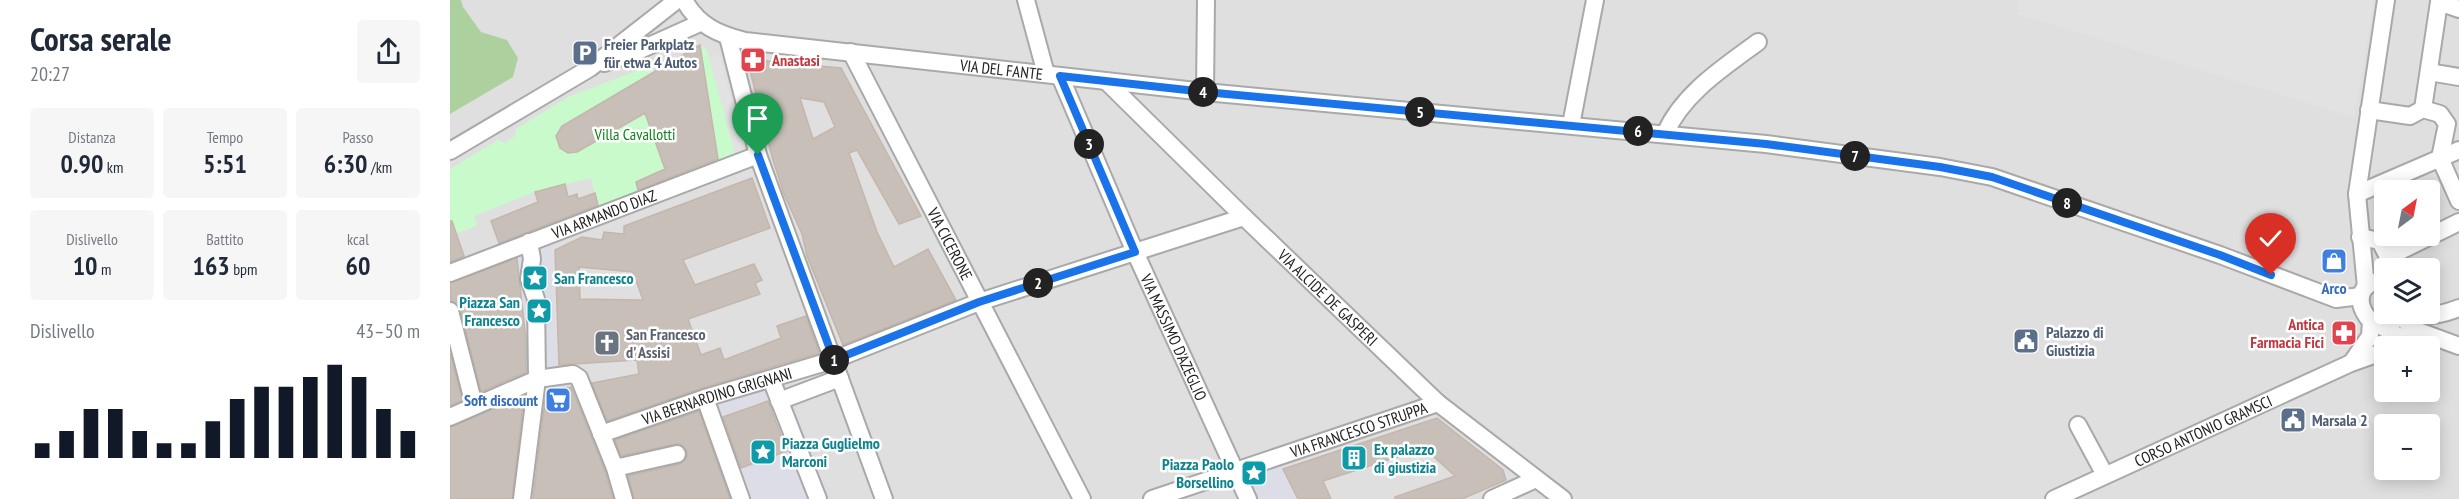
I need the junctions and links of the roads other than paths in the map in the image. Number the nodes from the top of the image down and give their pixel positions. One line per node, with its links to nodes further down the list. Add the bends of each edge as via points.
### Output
1 (677, 0): 12 (street)
2 (684, 0): 8 (street)
3 (1026, 0): 14 (street, VIA MASSIMO D'AZEGLIO)
4 (1206, 0): 17 (street)
5 (1595, 0): 20 (street)
6 (2386, 0): 19 (street)
7 (2459, 9): 13 (street, via 2439,2)
8 (700, 23): 9 (street, VIA DEL FANTE); 12 (street)
9 (728, 37): 11 (street, VIA DEL FANTE); 24 (street)
10 (1758, 42): 21 (street, via 1714,75 1672,117)
11 (851, 52): 14 (street, VIA DEL FANTE); 37 (street, VIA CICERONE)
12 (590, 68): 23 (street)
13 (2429, 72): 15 (street); 18 (street)
14 (1053, 75): 16 (street, VIA DEL FANTE); 32 (street, VIA MASSIMO D'AZEGLIO)
15 (2459, 77)
16 (1106, 81): 17 (street, VIA DEL FANTE); 28 (street, VIA ALCIDE DE GASPERI)
17 (1205, 92): 20 (street, VIA DEL FANTE)
18 (2423, 109): 19 (street, via 2410,116); 25 (street, via 2440,114 2447,124)
19 (2368, 110): 26 (street)
20 (1571, 125): 21 (street, VIA DEL FANTE)
21 (1665, 134): 36 (street, VIA DEL FANTE, via 1940,167 1992,177 2220,255 2323,295 2336,299)
22 (2459, 150): 25 (street)
23 (450, 152)
24 (758, 155): 31 (street, VIA ARMANDO DIAZ); 46 (street)
25 (2440, 158): 26 (street); 27 (street)
26 (2357, 194): 30 (street)
27 (2459, 201)
28 (1244, 217): 32 (street, VIA BERNARDINO GRIGNANI); 53 (street, VIA ALCIDE DE GASPERI)
29 (2459, 222): 30 (street, via 2388,257 2380,241)
30 (2360, 239): 33 (street); 36 (street)
31 (529, 242): 34 (street, VIA ARMANDO DIAZ); 50 (street, via 529,279 536,299)
32 (1135, 252): 37 (street, VIA BERNARDINO GRIGNANI); 60 (street, VIA MASSIMO D'AZEGLIO)
33 (2374, 263)
34 (450, 273)
35 (2374, 284): 36 (street, VIA DEL FANTE)
36 (2364, 292): 42 (street, via 2361,307)
37 (979, 302): 46 (street, VIA BERNARDINO GRIGNANI); 68 (street, VIA CICERONE)
38 (2459, 308): 40 (street)
39 (450, 311): 54 (street)
40 (2440, 314)
41 (2408, 324): 44 (street)
42 (2388, 333): 47 (street, via 2370,336)
43 (2440, 347): 44 (street)
44 (2459, 347)
45 (2374, 355): 47 (street, CORSO ANTONIO GRAMSCI)
46 (834, 360): 48 (street); 49 (street, VIA BERNARDINO GRIGNANI)
47 (2351, 363): 61 (street, CORSO ANTONIO GRAMSCI)
48 (840, 378): 52 (street); 67 (street)
49 (771, 379): 51 (street, VIA BERNARDINO GRIGNANI); 52 (street)
50 (535, 384): 54 (street); 57 (street, via 573,374 579,378); 63 (street)
51 (705, 398): 57 (street, VIA BERNARDINO GRIGNANI); 65 (street)
52 (779, 401): 66 (street)
53 (1438, 403): 60 (street, VIA FRANCESCO STRUPPA); 62 (street, VIA ALCIDE DE GASPERI)
54 (474, 405): 55 (street)
55 (450, 417)
56 (2078, 425): 61 (street)
57 (601, 434): 59 (street)
58 (677, 454): 59 (street)
59 (615, 468): 64 (street)
60 (1230, 471): 69 (street); 70 (street, VIA MASSIMO D'AZEGLIO)
61 (2105, 475): 73 (street, CORSO ANTONIO GRAMSCI)
62 (1536, 479): 71 (street); 72 (street, VIA ALCIDE DE GASPERI)
63 (522, 499)
64 (624, 499)
65 (741, 499)
66 (818, 499)
67 (884, 499)
68 (1082, 499)
69 (1152, 499)
70 (1248, 499)
71 (1492, 499)
72 (1563, 499)
73 (2054, 499)

